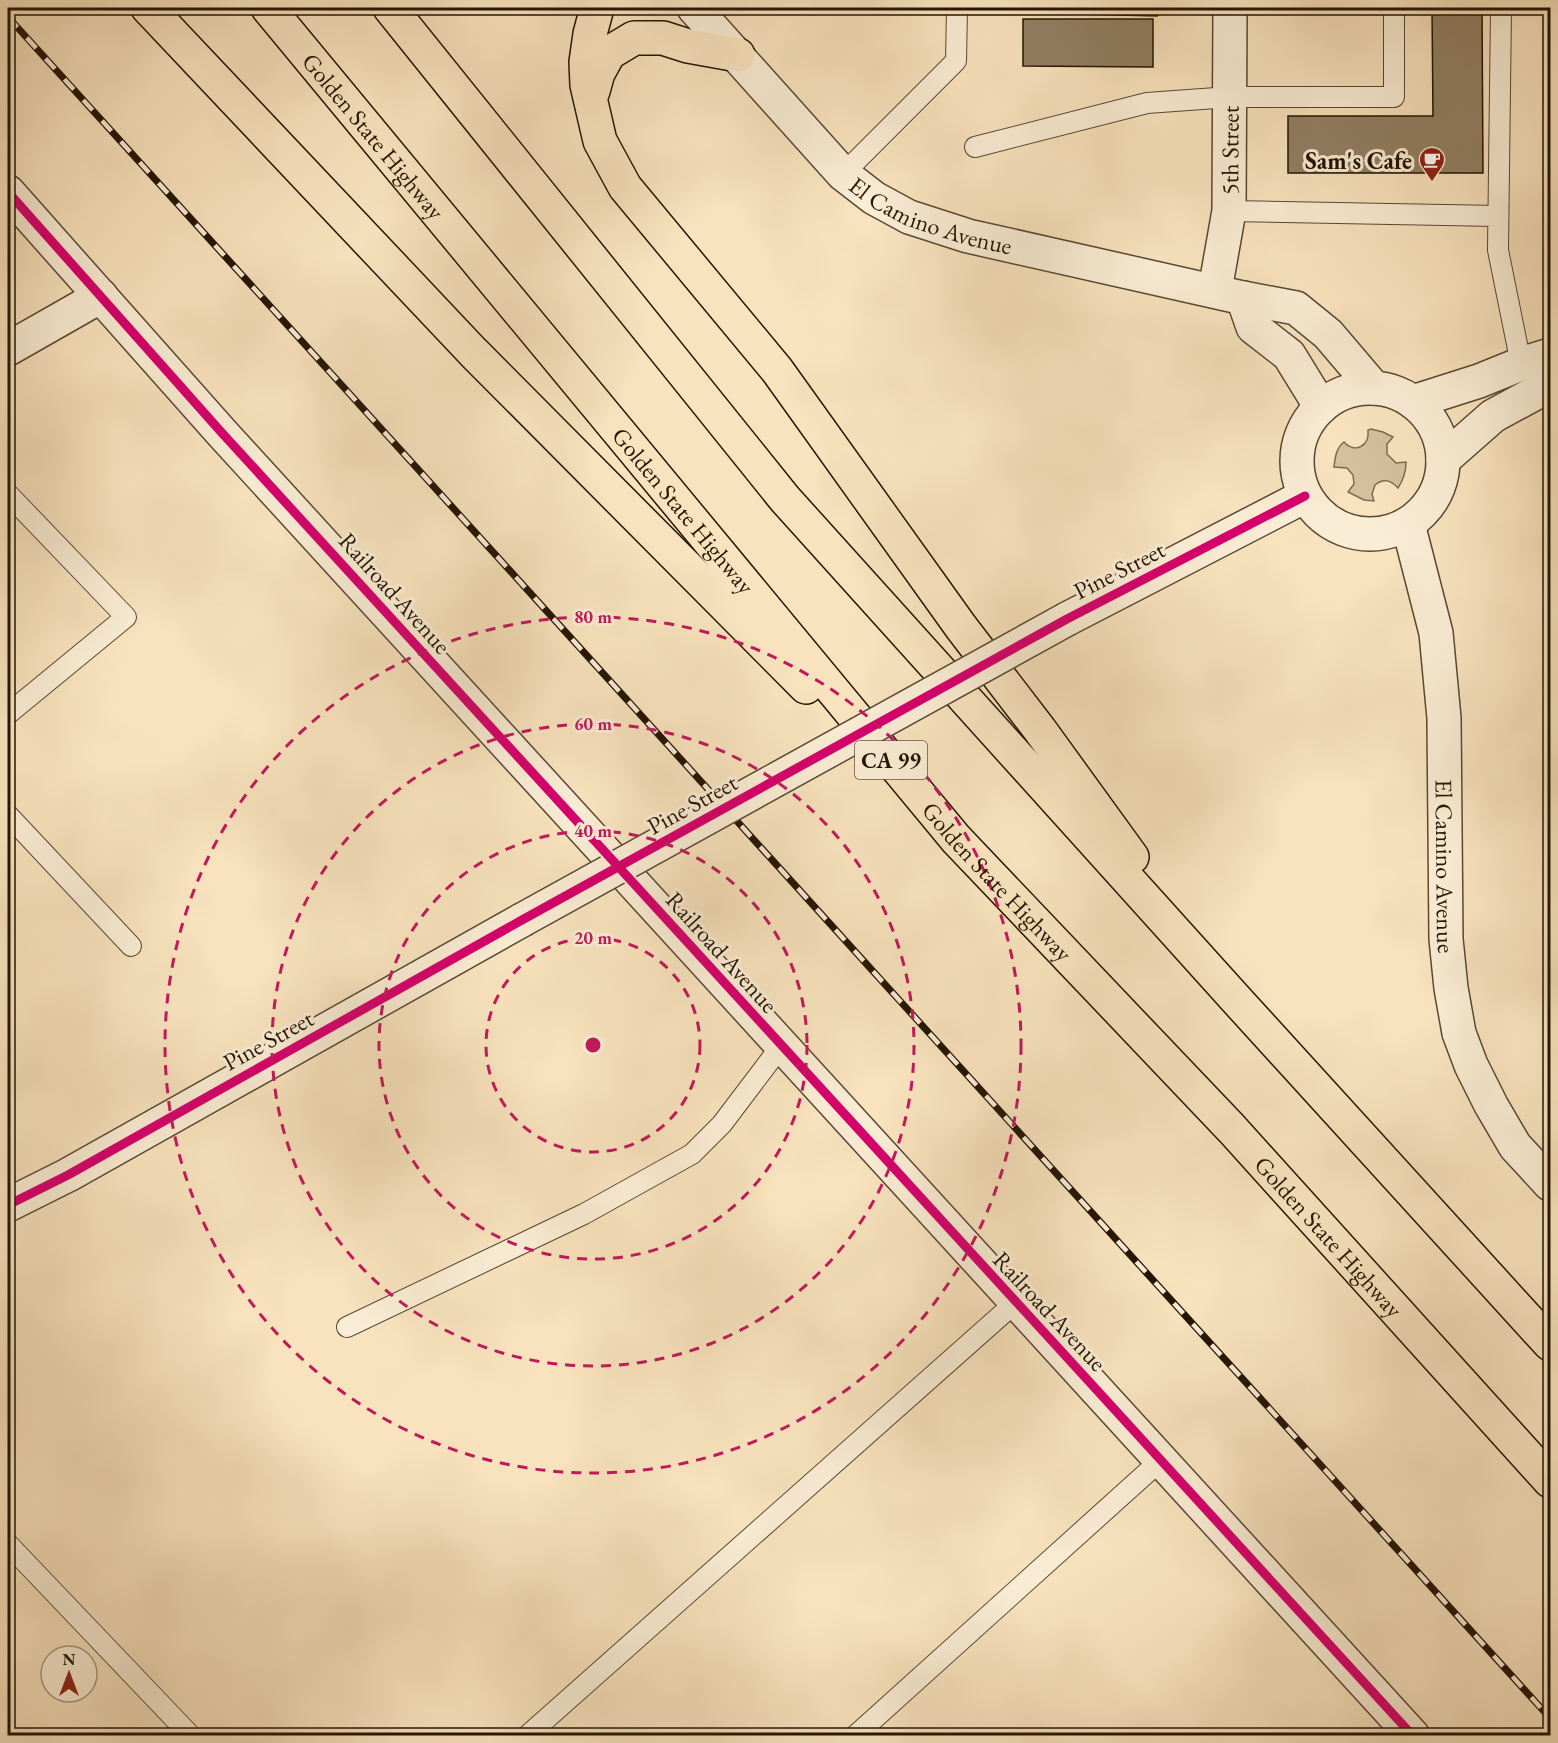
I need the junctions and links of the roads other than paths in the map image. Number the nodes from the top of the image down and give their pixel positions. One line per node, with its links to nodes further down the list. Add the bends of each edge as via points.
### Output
1 (148, 8): 32 (highway, via 473,352)
2 (268, 8): 32 (highway, Golden State Highway / CA 99)
3 (390, 8): 34 (highway, via 785,499)
4 (597, 8): 12 (highway, via 586,62)
5 (694, 8): 10 (street, El Camino Avenue)
6 (957, 8): 14 (lane, via 956,61)
7 (1230, 8): 11 (street, 5th Street)
8 (1394, 8): 11 (lane, via 1394,97)
9 (1501, 8): 17 (lane)
10 (738, 55): 12 (highway, via 663,38 634,38 609,53 598,74); 14 (street, El Camino Avenue)
11 (1230, 97): 13 (lane, via 1147,103); 16 (street, 5th Street)
12 (590, 105): 34 (highway, via 600,141 626,187 777,370)
13 (975, 147)
14 (843, 174): 18 (street, El Camino Avenue, via 874,198 909,217 968,236)
15 (8, 192): 19 (street, Railroad Avenue)
16 (1229, 211): 17 (lane); 18 (street, 5th Street)
17 (1498, 216): 21 (lane, via 1498,250)
18 (1229, 294): 23 (street, El Camino Avenue, via 1296,308 1328,334); 25 (street, via 1253,327 1289,355)
19 (101, 296): 20 (street); 35 (street, Railroad Avenue)
20 (8, 349)
21 (1536, 360): 24 (street)
22 (1551, 385): 26 (street, via 1493,416)
23 (1374, 388): 24 (street); 25 (street, via 1348,391)
24 (1413, 402): 26 (street, via 1435,428)
25 (1321, 407): 28 (street, via 1298,442 1296,467)
26 (1443, 460): 29 (street, via 1436,493)
27 (8, 494): 30 (lane, via 126,617)
28 (1305, 496): 29 (street, via 1316,512 1337,527 1360,534 1385,533); 37 (street, Pine Street, bridge, via 1067,619)
29 (1408, 524): 36 (street, El Camino Avenue, via 1436,633 1444,718 1446,939 1459,1033 1481,1085 1515,1146)
30 (8, 714)
31 (8, 815): 33 (lane)
32 (956, 839): 42 (highway, Golden State Highway / CA 99, via 1232,1130)
33 (131, 946)
34 (1234, 997): 40 (highway)
35 (782, 1046): 38 (street, Railroad Avenue); 39 (lane, via 722,1124 692,1154 584,1214)
36 (1551, 1184)
37 (8, 1205)
38 (1016, 1302): 41 (street, Railroad Avenue); 45 (lane)
39 (347, 1327)
40 (1551, 1344)
41 (1161, 1461): 46 (lane); 47 (street, Railroad Avenue)
42 (1551, 1481)
43 (8, 1544): 44 (lane)
44 (191, 1736)
45 (527, 1736)
46 (855, 1736)
47 (1413, 1736)

